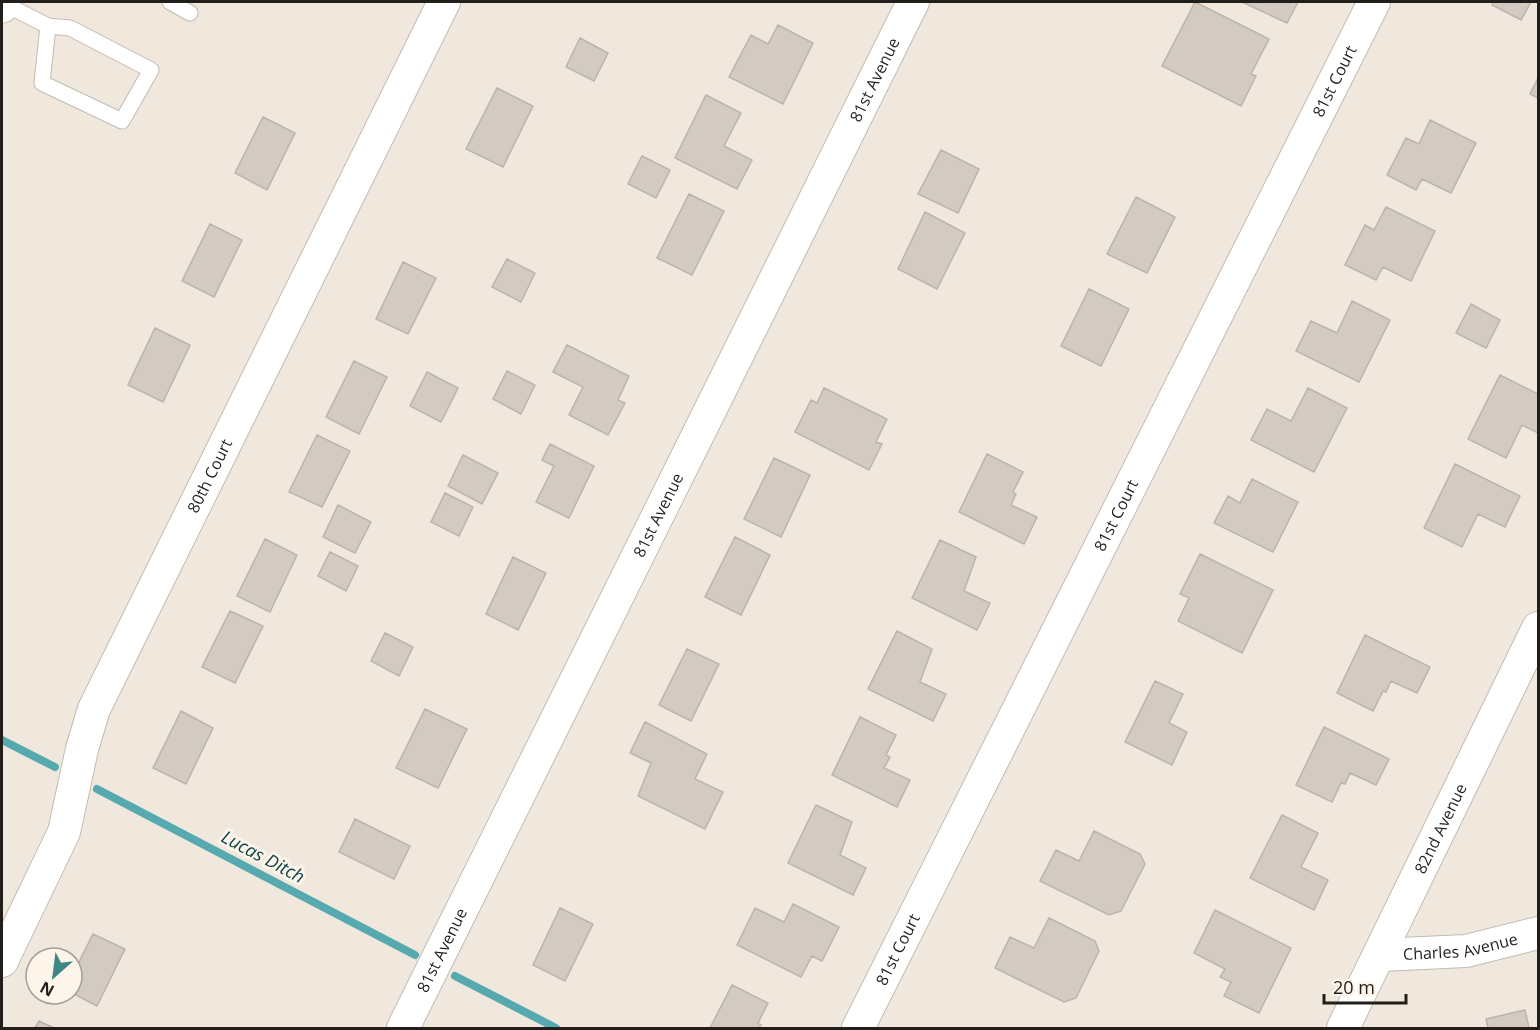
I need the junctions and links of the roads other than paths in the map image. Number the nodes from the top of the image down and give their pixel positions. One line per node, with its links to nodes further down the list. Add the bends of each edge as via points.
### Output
1 (170, 2): 6 (lane)
2 (444, 2): 11 (street, 80th Court, via 94,709 64,832)
3 (913, 2): 12 (street, 81st Avenue)
4 (1374, 2): 13 (street, 81st Court)
5 (3, 3): 7 (lane)
6 (190, 13)
7 (48, 26): 7 (lane, via 42,83 122,121 151,70 70,28)
8 (1539, 628): 10 (street, 82nd Avenue)
9 (1539, 933): 10 (street, Charles Avenue, via 1466,951)
10 (1380, 955): 14 (street, 82nd Avenue)
11 (2, 962)
12 (403, 1029)
13 (858, 1029)
14 (1343, 1029)

